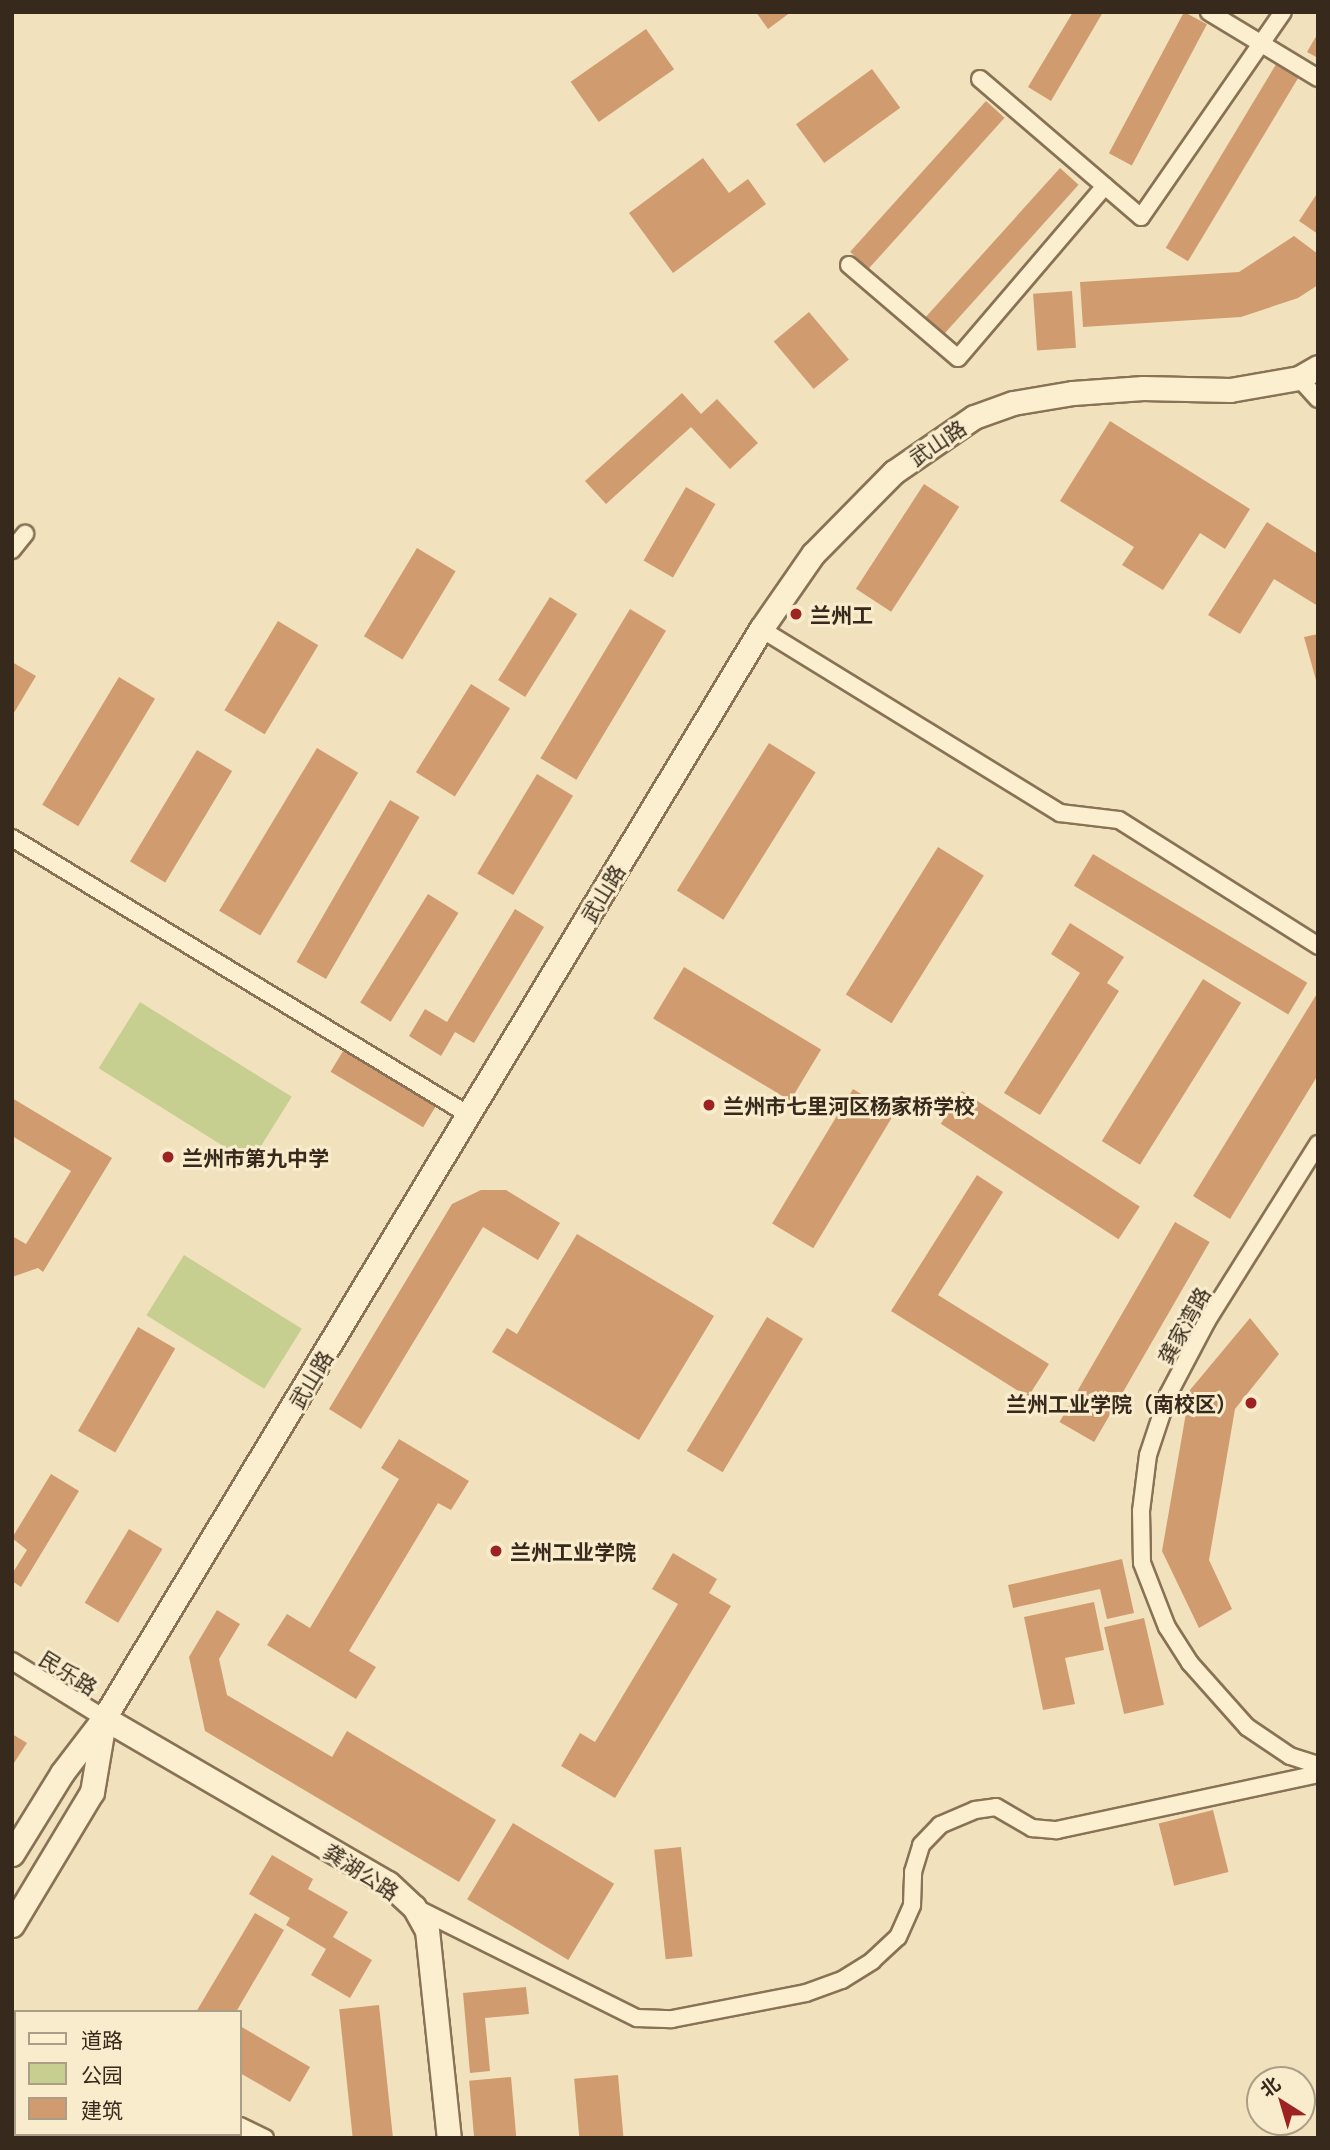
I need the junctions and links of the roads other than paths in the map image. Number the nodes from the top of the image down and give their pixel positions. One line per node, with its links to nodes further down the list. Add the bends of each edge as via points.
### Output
1 (1209, 12): 3 (street)
2 (1283, 12): 3 (street)
3 (1264, 45): 4 (street); 6 (street, via 1141,217)
4 (1318, 78)
5 (980, 79): 6 (street)
6 (1105, 186): 7 (street, via 958,358)
7 (849, 265)
8 (1308, 373): 9 (street); 12 (main road, 武山路, via 1230,390 1143,388 1073,393 1013,403 974,417 894,472 854,509 813,554)
9 (1318, 399)
10 (25, 534): 11 (street)
11 (12, 550)
12 (761, 629): 14 (street, via 1060,813 1119,821); 15 (main road, 武山路)
13 (12, 838): 15 (street)
14 (1318, 946)
15 (469, 1115): 18 (main road, 武山路)
16 (1318, 1144): 19 (street, 龚家湾路, via 1207,1321 1168,1395 1148,1455 1140,1511 1142,1563 1167,1626 1189,1663 1247,1727 1290,1756)
17 (12, 1661): 18 (street, 民乐路)
18 (104, 1718): 21 (main road, 武山路, via 62,1773); 22 (main road, 龚湖公路, via 388,1884); 23 (main road, via 92,1792)
19 (1318, 1765)
20 (1318, 1774): 22 (street, via 1057,1830 1032,1828 996,1807 975,1810 940,1825 921,1845 913,1872 912,1905 898,1937 872,1961 842,1980 806,1993 672,2018 637,2018)
21 (12, 1854)
22 (414, 1907): 26 (main road, 龚湖公路, via 427,1930)
23 (12, 1925)
24 (242, 2127): 25 (street)
25 (265, 2138)
26 (449, 2138)

